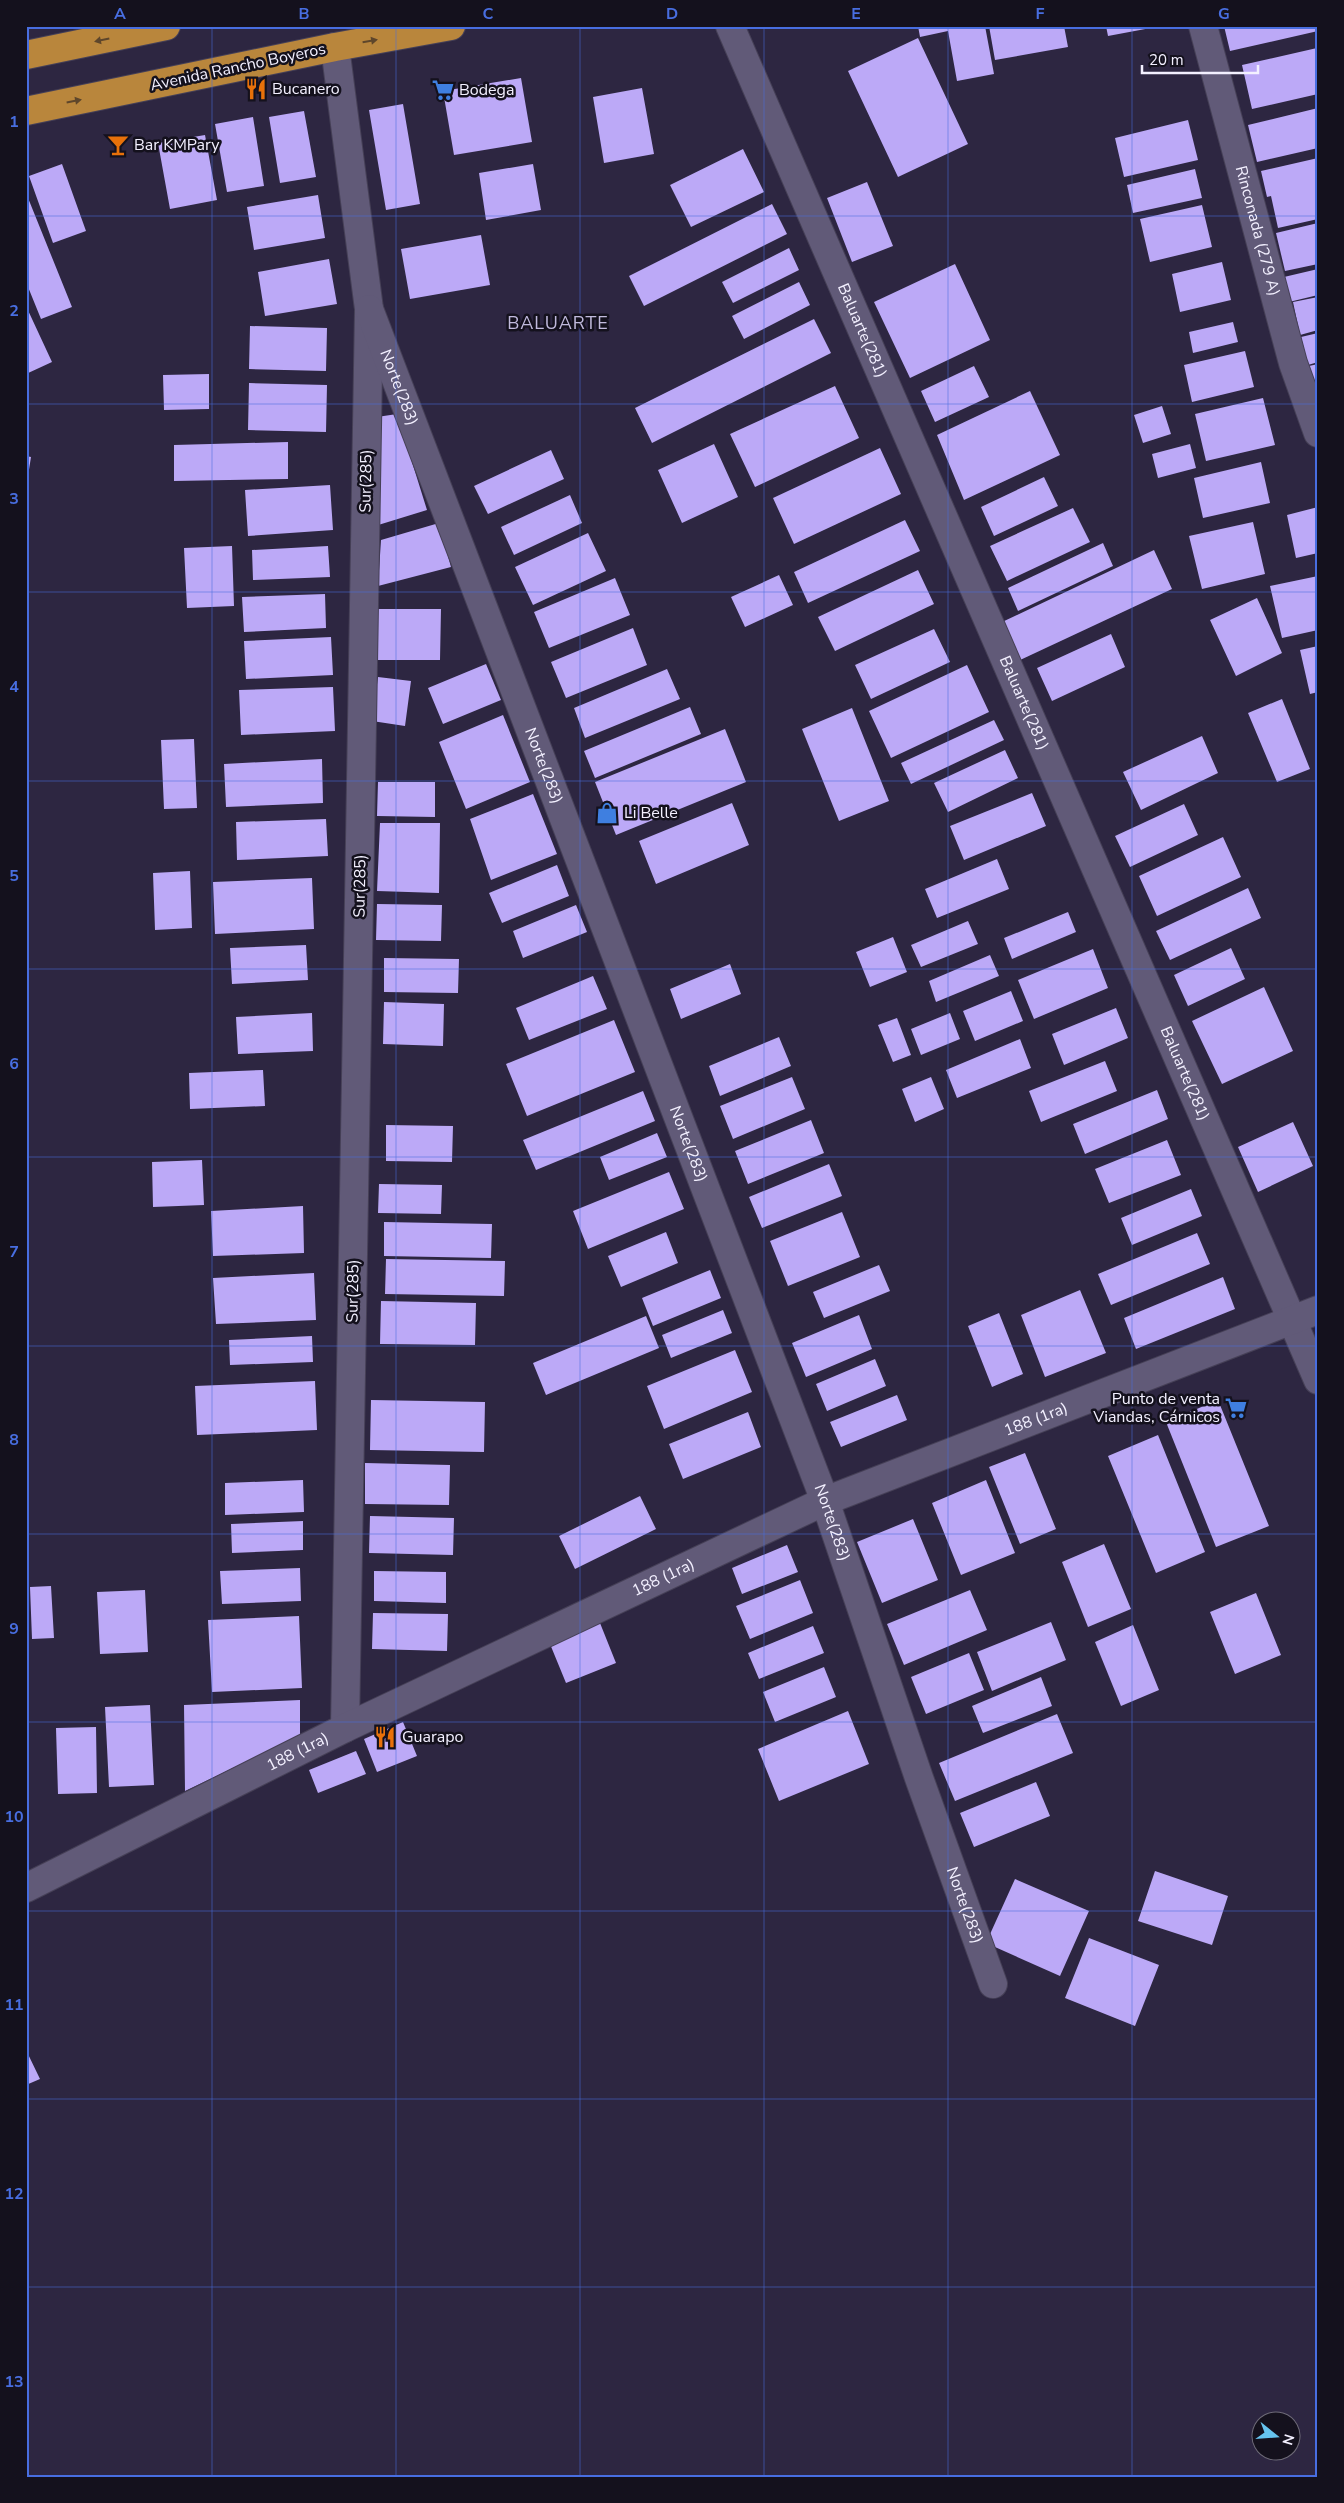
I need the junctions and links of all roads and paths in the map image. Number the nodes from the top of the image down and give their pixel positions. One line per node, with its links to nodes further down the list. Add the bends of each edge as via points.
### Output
1 (166, 26): 6 (highway, one-way to 6)
2 (451, 26): 5 (highway, Avenida Rancho Boyeros, one-way to 2)
3 (730, 26): 11 (street, Baluarte(281))
4 (1203, 26): 9 (street, Rinconada (279 A), via 1293,363)
5 (335, 47): 7 (highway, Avenida Rancho Boyeros, one-way to 5); 8 (street, Sur(285))
6 (26, 55)
7 (26, 111)
8 (370, 309): 13 (street, Norte(283)); 14 (street, Sur(285))
9 (1318, 433)
10 (1318, 1310): 11 (street, 188 (1ra))
11 (1292, 1320): 12 (street, Baluarte(281)); 13 (street, 188 (1ra))
12 (1318, 1380)
13 (825, 1501): 14 (street, 188 (1ra)); 16 (street, Norte(283))
14 (345, 1728): 15 (street, 188 (1ra))
15 (26, 1888)
16 (993, 1984)

